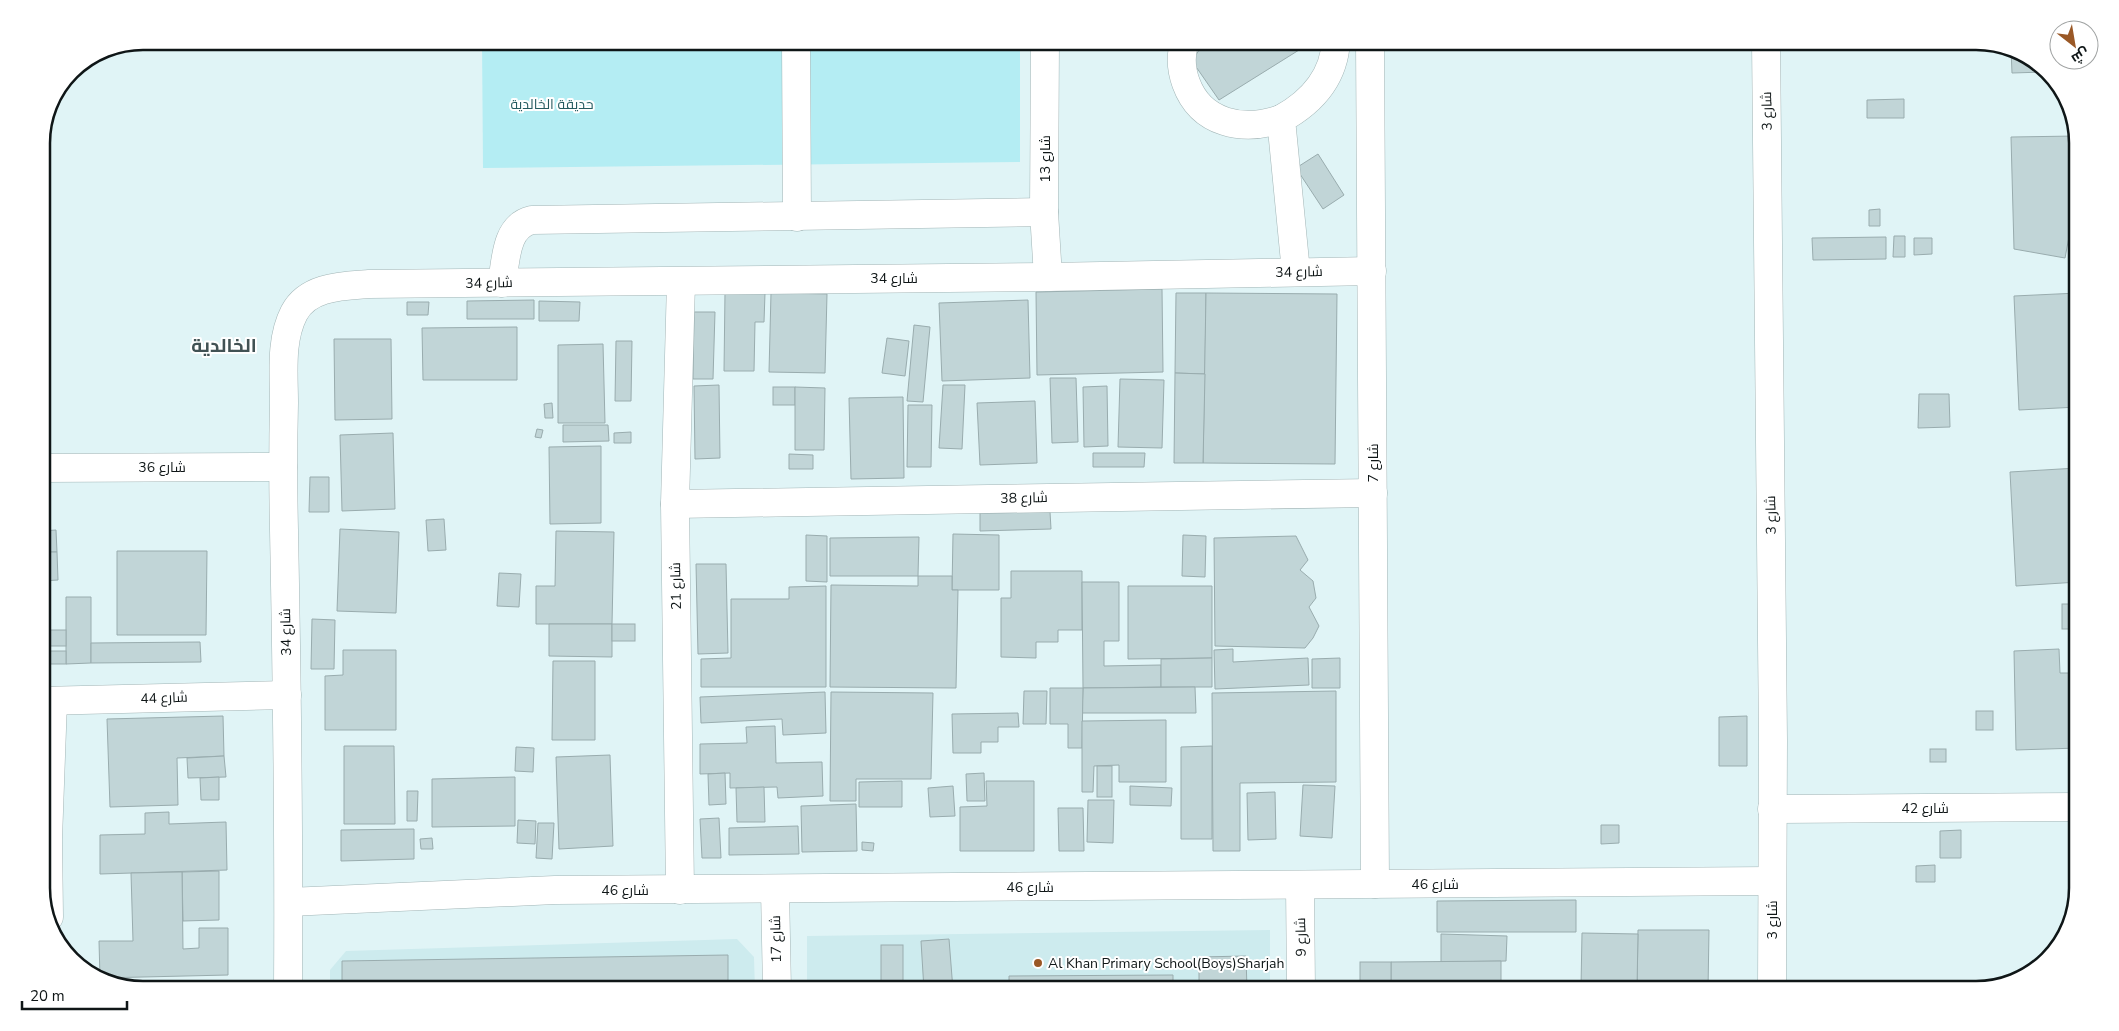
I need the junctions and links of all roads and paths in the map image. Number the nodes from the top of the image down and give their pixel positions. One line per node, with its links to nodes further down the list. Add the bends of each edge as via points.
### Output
1 (796, 50): 9 (street)
2 (1045, 50): 8 (street, شارع 13)
3 (1182, 50): 7 (street, via 1182,73 1190,94 1204,110 1233,124 1266,124)
4 (1334, 50): 7 (street, via 1331,68 1322,84 1297,110)
5 (1370, 50): 11 (street, شارع 7)
6 (1766, 50): 22 (street, شارع 3)
7 (1281, 119): 10 (street)
8 (1044, 212): 9 (street); 12 (street, شارع 13)
9 (797, 217): 14 (street, via 525,222 511,237)
10 (1296, 272): 11 (street, شارع 34); 12 (street, شارع 34)
11 (1372, 272): 17 (street, شارع 7)
12 (1048, 277): 13 (street, شارع 34)
13 (681, 282): 14 (street, شارع 34); 18 (street, شارع 21)
14 (502, 283): 15 (street, شارع 34, via 341,286 321,291 301,303 289,324 286,337)
15 (283, 467): 16 (street, شارع 36); 19 (street, شارع 34)
16 (50, 468)
17 (1373, 493): 18 (street, شارع 38); 25 (street, شارع 7)
18 (675, 504): 27 (street, شارع 21)
19 (287, 695): 20 (street, شارع 44); 28 (street, شارع 34)
20 (50, 701)
21 (2069, 807): 22 (street, شارع 42)
22 (1772, 809): 23 (street, شارع 3)
23 (1771, 881): 25 (street, شارع 46); 32 (street, شارع 3)
24 (1300, 884): 25 (street, شارع 46); 26 (street, شارع 46); 31 (street, شارع 9)
25 (1375, 884)
26 (775, 889): 27 (street, شارع 46); 30 (street, شارع 17)
27 (680, 890): 28 (street, شارع 46, via 556,890)
28 (289, 902): 29 (street, شارع 34)
29 (288, 981)
30 (777, 981)
31 (1301, 981)
32 (1772, 981)

